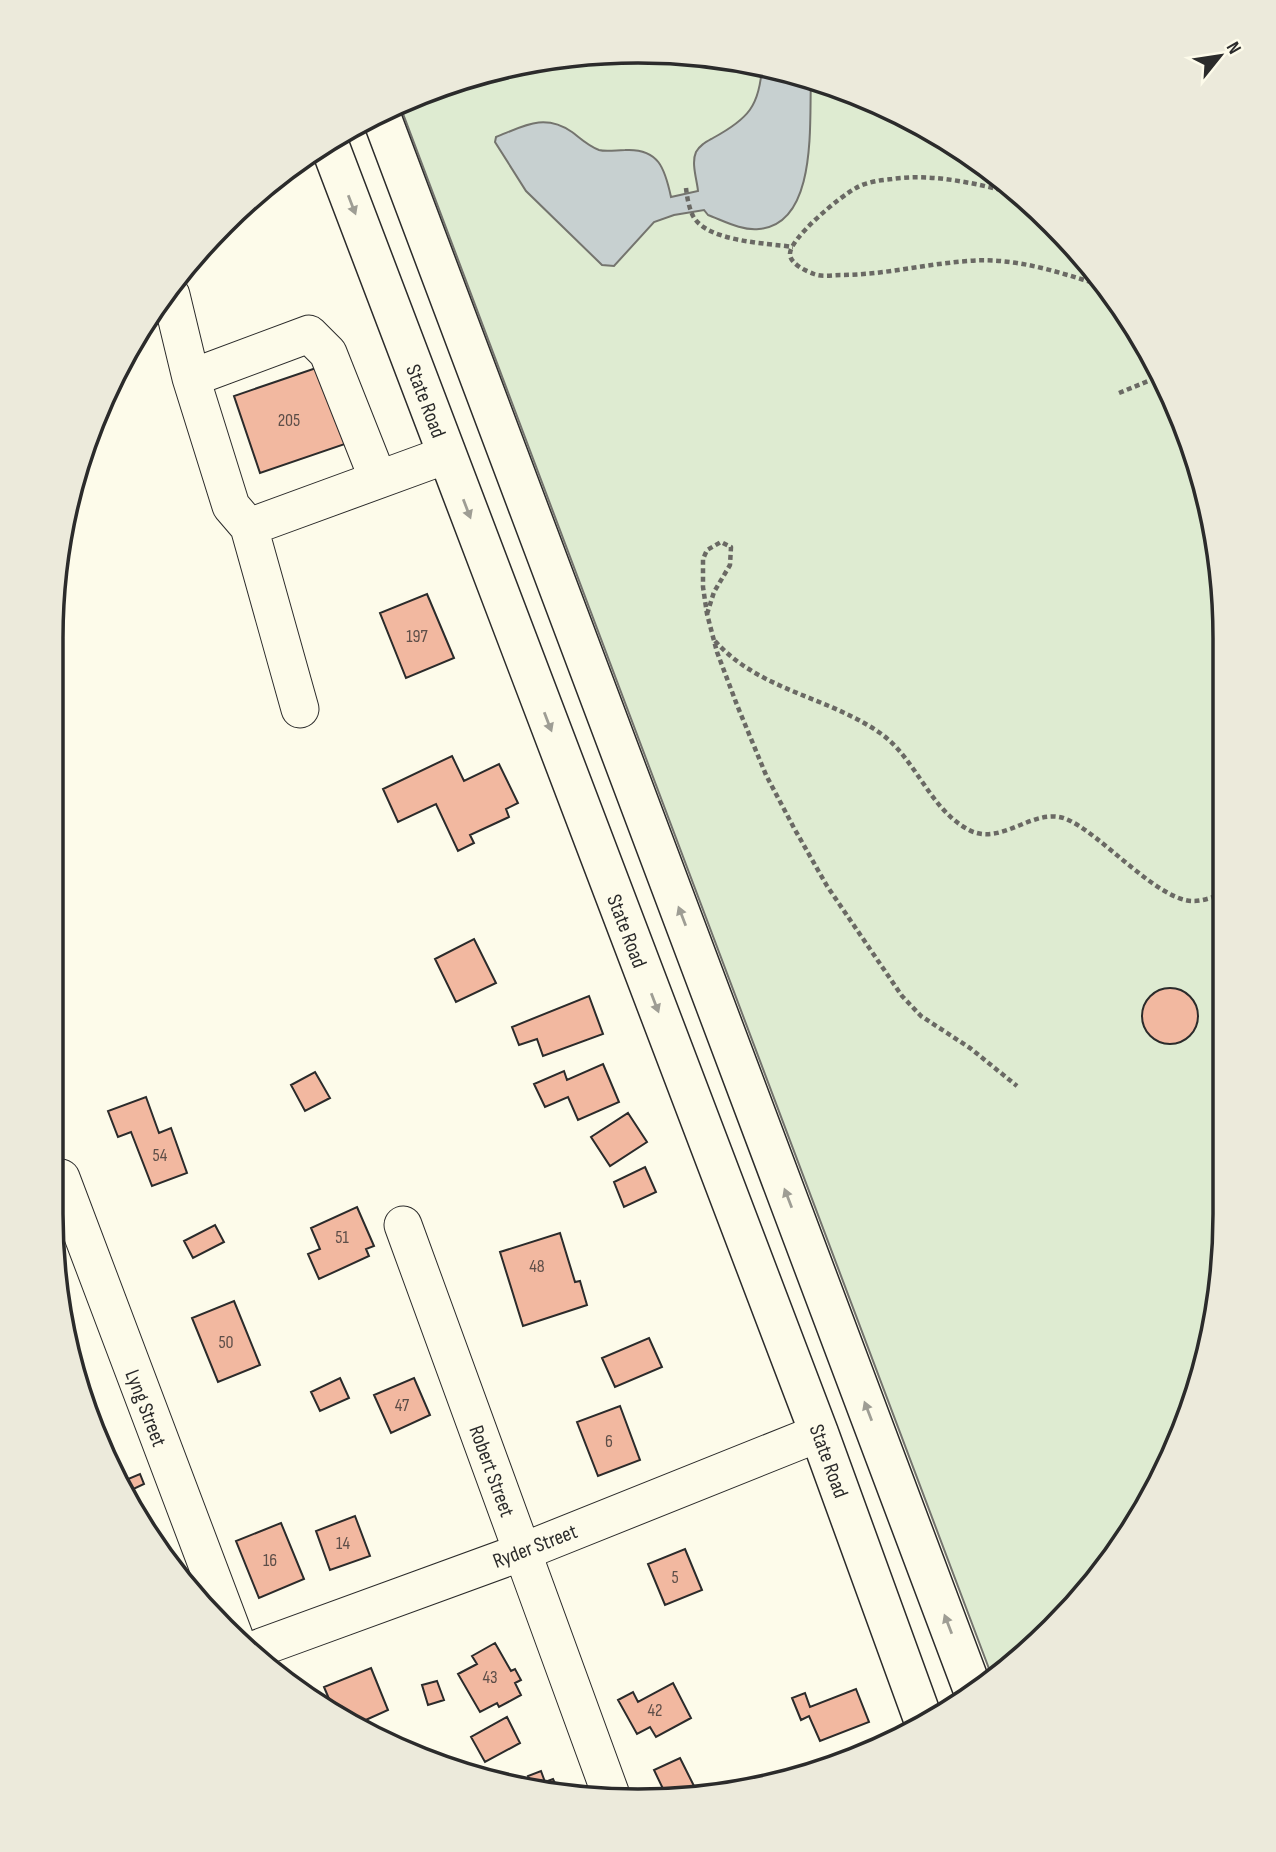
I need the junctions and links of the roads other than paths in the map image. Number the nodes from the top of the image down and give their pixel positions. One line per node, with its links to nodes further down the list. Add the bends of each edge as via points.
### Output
1 (383, 122): 15 (main road, one-way to 1)
2 (332, 152): 5 (main road, State Road, one-way to 5)
3 (173, 301): 4 (street)
4 (191, 377): 6 (street, via 309,334 328,353); 7 (street, via 231,506)
5 (446, 455): 6 (street); 11 (main road, State Road, one-way to 11)
6 (378, 479): 7 (street)
7 (249, 527): 8 (street)
8 (300, 709)
9 (63, 1183): 13 (street, Lyng Street)
10 (403, 1225): 12 (street, Robert Street)
11 (818, 1433): 12 (street, Ryder Street); 16 (main road, State Road)
12 (522, 1552): 14 (street, Ryder Street); 17 (street, Robert Street)
13 (226, 1616)
14 (261, 1648)
15 (970, 1683)
16 (921, 1714)
17 (609, 1788)

